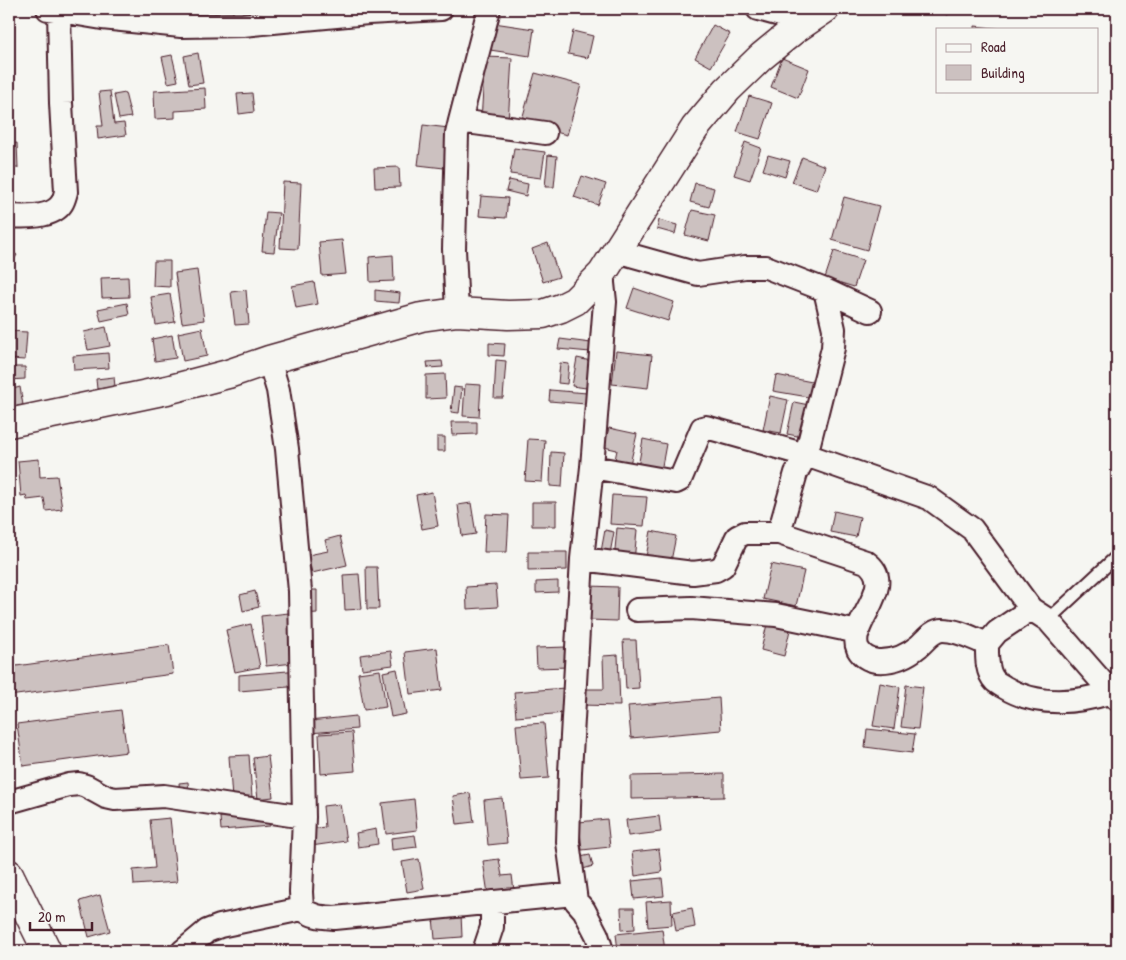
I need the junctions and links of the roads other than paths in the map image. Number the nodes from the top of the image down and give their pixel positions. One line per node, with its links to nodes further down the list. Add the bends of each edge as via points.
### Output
1 (441, 9): 5 (street, via 244,25 190,26)
2 (489, 9): 7 (street)
3 (758, 9): 6 (street)
4 (825, 9): 6 (street)
5 (54, 10): 9 (street, via 66,192 62,204 53,212 28,218)
6 (803, 24): 10 (street, via 761,57 695,128)
7 (460, 122): 8 (street); 14 (street, via 454,250)
8 (546, 132)
9 (9, 216)
10 (616, 251): 11 (street); 12 (street, via 698,274 745,266 766,267)
11 (602, 274): 14 (street, via 575,301 543,314); 18 (street, via 605,302)
12 (825, 290): 13 (street); 17 (street, via 834,329 833,348)
13 (870, 311)
14 (457, 312): 15 (street, via 421,317)
15 (269, 360): 16 (street, via 167,390); 28 (street, via 278,390 287,449 300,591)
16 (9, 423)
17 (806, 455): 18 (street, via 706,427 702,428 680,480 676,482); 19 (street, via 796,473); 23 (street, via 929,498 972,529)
18 (592, 467): 21 (street)
19 (779, 533): 21 (street, via 745,533 737,538 723,566 706,572); 24 (street, via 872,566 876,575 875,595)
20 (1117, 556): 23 (lane)
21 (582, 558): 30 (street, via 570,781 569,855)
22 (637, 610): 24 (street, via 692,608 776,615)
23 (1039, 614): 25 (street, via 997,632); 26 (street)
24 (858, 632): 25 (street, via 857,647 862,655 873,661 904,656 928,636 942,630)
25 (987, 644): 26 (street, via 988,667 994,680 1028,698 1067,702)
26 (1114, 696)
27 (9, 802): 28 (street, via 79,784 115,799 164,796)
28 (304, 816): 32 (street)
29 (9, 874): 33 (street)
30 (574, 894): 31 (street); 36 (street, via 597,935)
31 (492, 902): 32 (street, via 335,918 310,915); 35 (street, via 492,927)
32 (302, 909): 34 (street, via 220,926 207,931)
33 (47, 951)
34 (183, 951)
35 (484, 951)
36 (602, 951)

